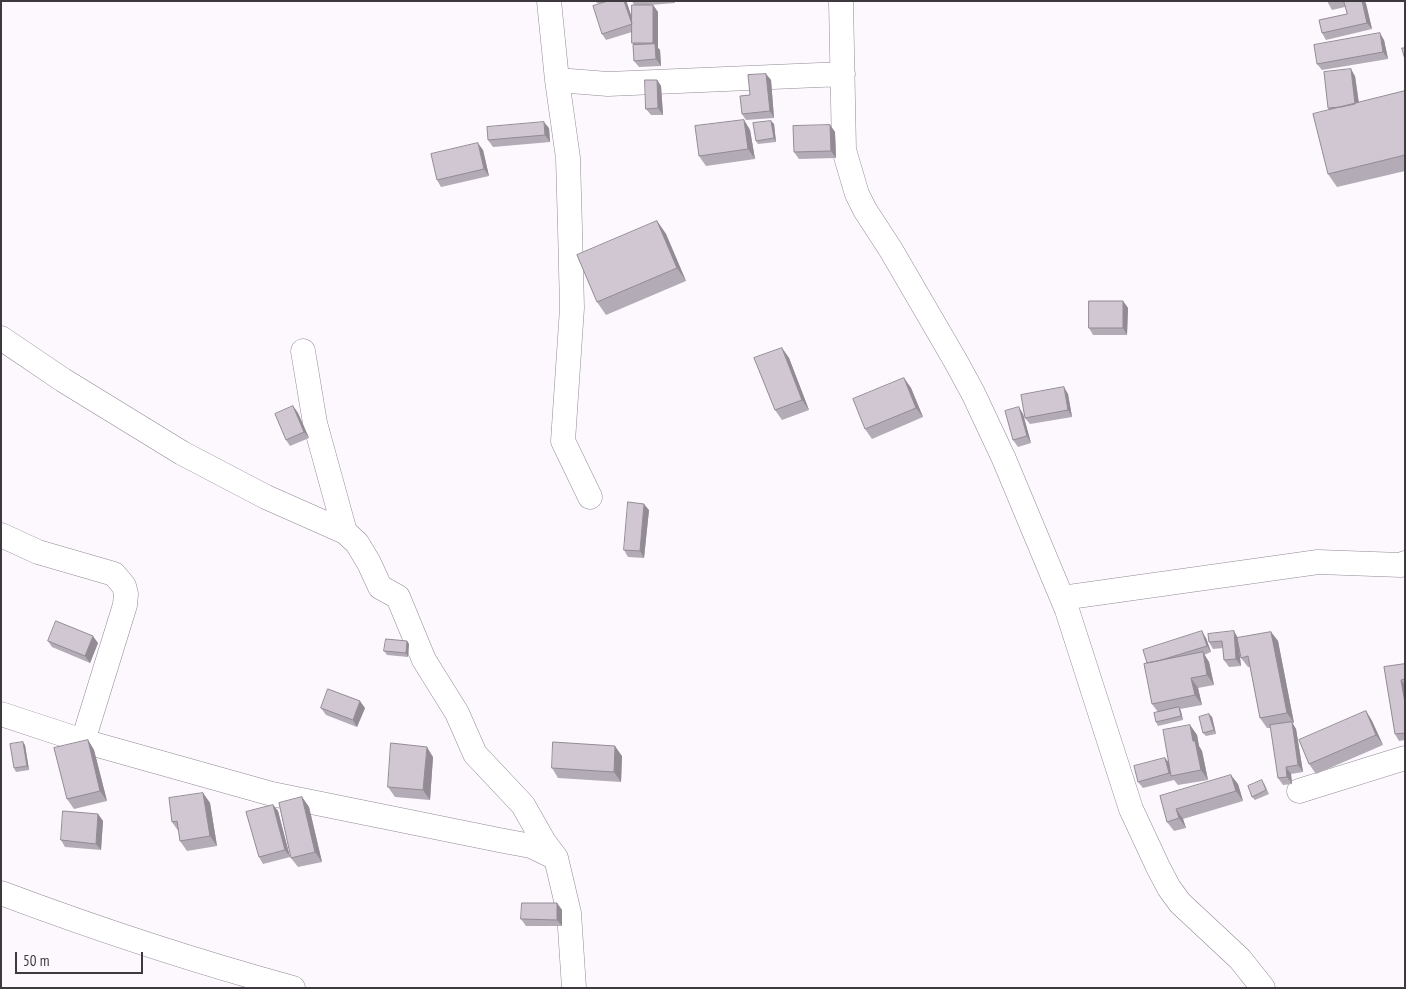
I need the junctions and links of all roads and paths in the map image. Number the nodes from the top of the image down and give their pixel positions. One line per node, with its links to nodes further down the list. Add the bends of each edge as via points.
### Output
1 (549, 1): 4 (street)
2 (841, 1): 3 (street)
3 (843, 74): 4 (street, via 608,84); 11 (street, via 844,150 857,194 973,393)
4 (557, 80): 7 (street, via 568,158 572,308 563,441)
5 (1, 338): 8 (street, via 182,453 266,497)
6 (303, 351): 8 (street, via 314,423)
7 (590, 497)
8 (345, 532): 16 (street, via 362,549 380,587 398,597 424,660 457,713 475,754 523,805)
9 (1, 535): 13 (street, via 38,552 114,574 124,586 125,605)
10 (1405, 563): 11 (street, via 1318,562)
11 (1062, 598): 20 (street, via 1131,809 1158,867 1180,902 1240,959)
12 (1, 714): 13 (street)
13 (83, 741): 16 (street, via 272,794 531,846)
14 (1405, 758): 15 (street)
15 (1299, 791)
16 (556, 858): 19 (street, via 569,913)
17 (1, 893): 18 (street, via 176,954)
18 (293, 988)
19 (574, 988)
20 (1262, 988)

